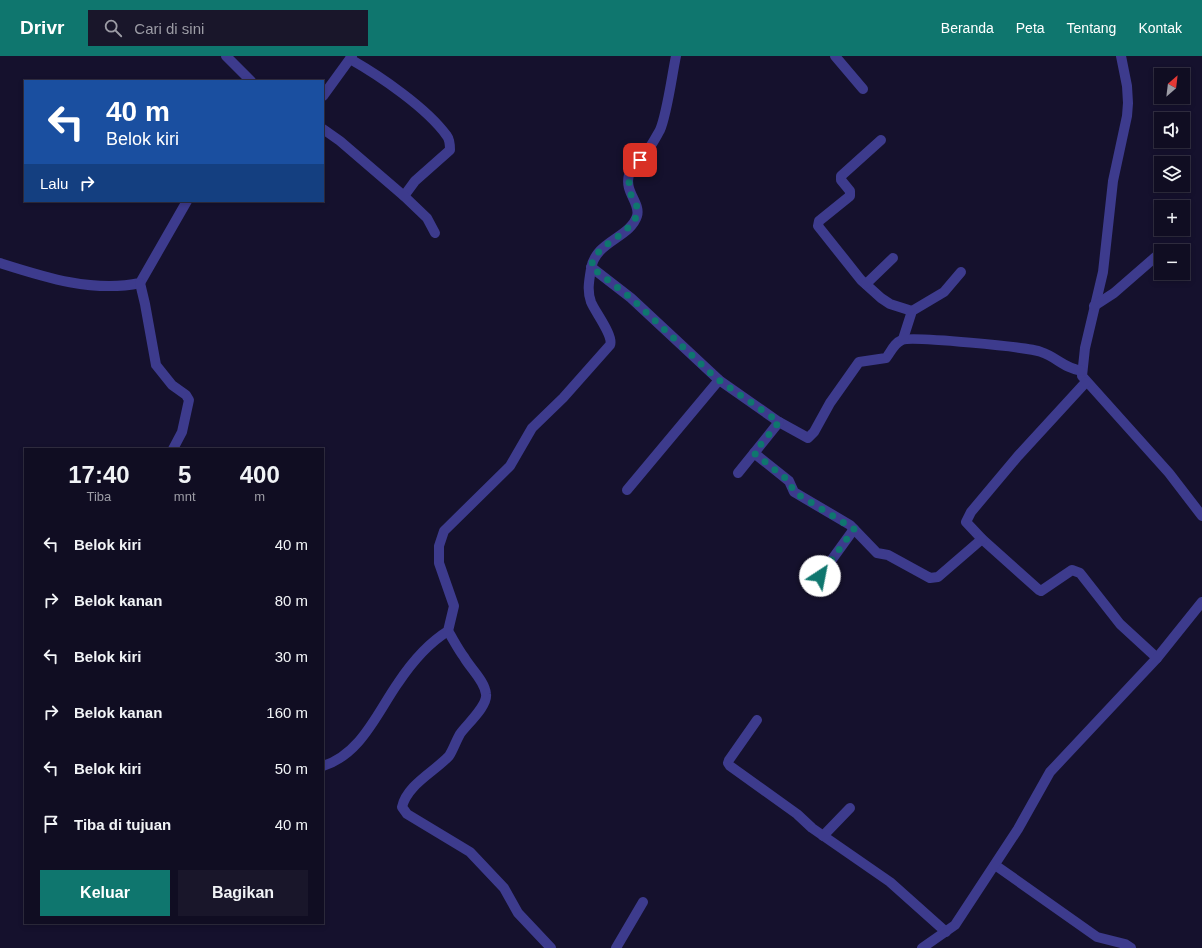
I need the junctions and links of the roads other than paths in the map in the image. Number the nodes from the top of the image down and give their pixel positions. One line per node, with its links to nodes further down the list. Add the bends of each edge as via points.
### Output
1 (226, 56): 6 (street)
2 (676, 56): 17 (street, via 660,130 629,176 628,186 637,208 637,216 627,228 595,254)
3 (835, 56): 7 (street)
4 (1121, 56): 21 (street, via 1128,103 1113,181 1103,272)
5 (351, 57): 8 (street); 11 (street, via 390,84 448,136 450,150 415,181)
6 (250, 80)
7 (863, 89)
8 (324, 95)
9 (324, 130): 11 (street)
10 (881, 140): 20 (street, via 841,176 850,196 819,221 818,225)
11 (404, 196): 13 (street, via 427,218)
12 (186, 202): 19 (street)
13 (435, 233)
14 (893, 258): 20 (street)
15 (1154, 258): 21 (street, via 1114,293)
16 (0, 263): 19 (street, via 64,282 108,285)
17 (591, 267): 25 (street, via 631,298); 37 (street, via 588,288 591,301 611,343 593,366 532,428 510,466 444,531 439,546 438,563 454,606)
18 (961, 272): 22 (street, via 944,292)
19 (140, 283): 28 (street, via 156,365 172,385 189,400 182,432)
20 (866, 284): 22 (street, via 890,304)
21 (1094, 306): 24 (street)
22 (912, 311): 23 (street)
23 (902, 339): 24 (street, via 943,340 1040,351 1071,370); 27 (street, via 886,358 859,362 809,438)
24 (1082, 371): 26 (street)
25 (719, 380): 27 (street); 31 (street)
26 (1086, 382): 32 (street, via 1169,473); 34 (street, via 1018,456 966,518 968,524)
27 (779, 422): 29 (street)
28 (174, 448)
29 (754, 453): 30 (street); 33 (street, via 789,481 794,492)
30 (738, 473)
31 (627, 490)
32 (1202, 516)
33 (854, 529): 34 (street, via 877,553 888,555 933,579); 35 (street)
34 (982, 539): 38 (street, via 1041,591 1072,570 1080,573 1120,624)
35 (820, 576)
36 (1202, 602): 38 (street)
37 (448, 630): 40 (street, via 419,654 397,684 373,725 354,746); 46 (street, via 484,686 485,703 454,744 450,755 410,792 402,807 407,814 470,852 504,888 518,913)
38 (1157, 658): 43 (street, via 1050,772)
39 (757, 720): 42 (street, via 728,763)
40 (324, 766)
41 (850, 808): 42 (street)
42 (823, 836): 45 (street, via 890,882)
43 (995, 865): 45 (street, via 955,925); 49 (street, via 1097,937)
44 (643, 902): 47 (street)
45 (946, 932): 48 (street)
46 (551, 948)
47 (616, 948)
48 (922, 948)
49 (1132, 948)

